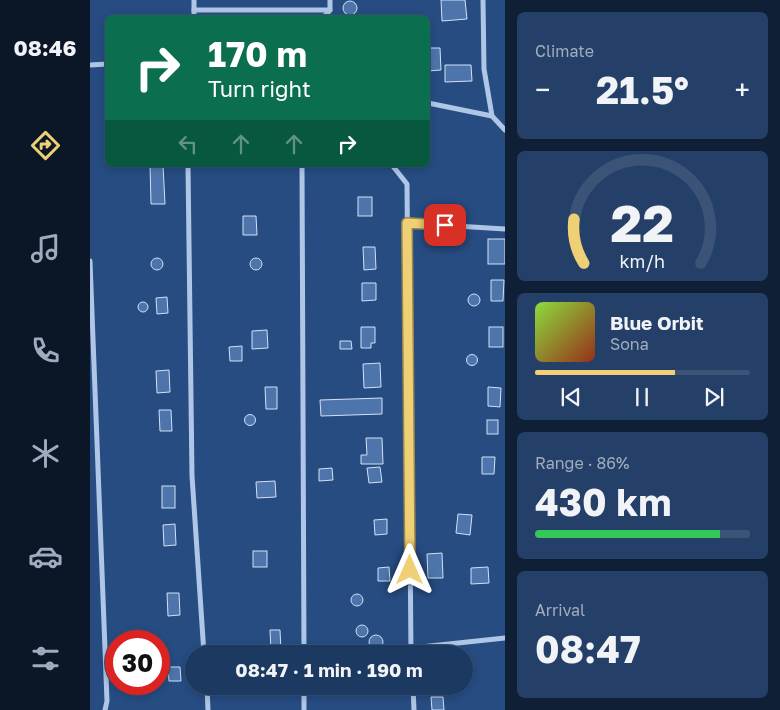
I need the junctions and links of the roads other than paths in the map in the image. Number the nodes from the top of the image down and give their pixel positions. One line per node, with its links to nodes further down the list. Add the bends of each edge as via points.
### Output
1 (194, 0): 4 (street)
2 (330, 0): 5 (street)
3 (483, 0): 11 (street, via 484,69)
4 (194, 10): 5 (street); 6 (street)
5 (330, 10): 7 (street)
6 (194, 15)
7 (325, 15)
8 (105, 64): 9 (street)
9 (90, 65)
10 (430, 103): 11 (street)
11 (492, 116): 12 (street)
12 (505, 130)
13 (188, 167): 20 (street, via 192,476)
14 (302, 167): 21 (street)
15 (394, 167): 16 (street, via 407,184)
16 (407, 223): 17 (street); 22 (street)
17 (505, 229)
18 (90, 261): 27 (street)
19 (505, 638): 23 (street)
20 (203, 645)
21 (304, 645)
22 (411, 645)
23 (454, 645)
24 (207, 695): 28 (street)
25 (304, 695): 29 (street)
26 (413, 695): 30 (street)
27 (105, 710)
28 (208, 710)
29 (304, 710)
30 (414, 710)

